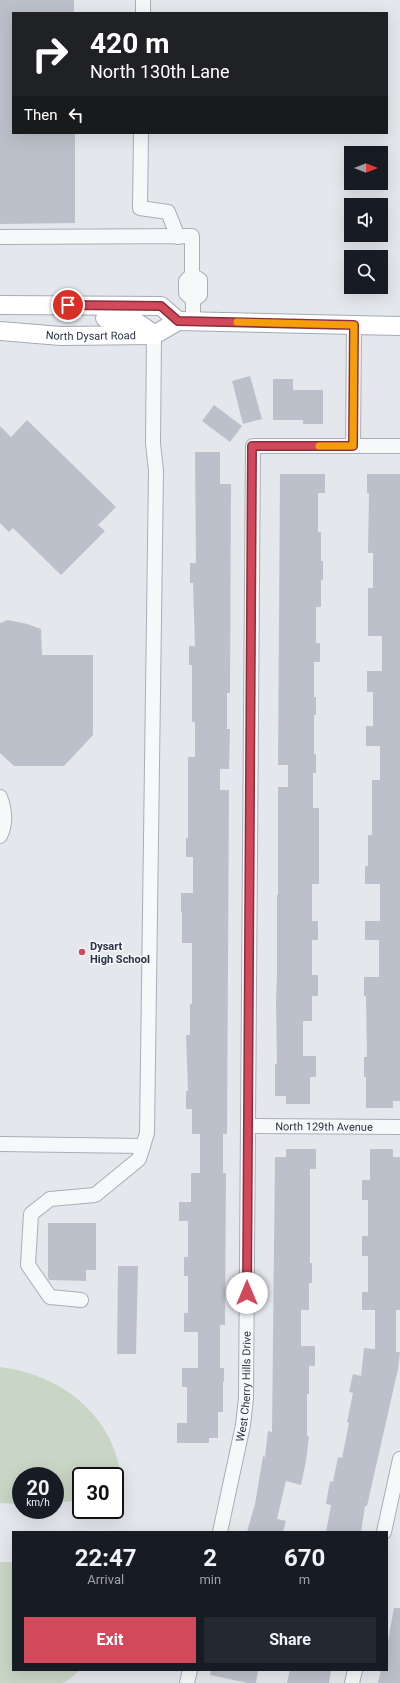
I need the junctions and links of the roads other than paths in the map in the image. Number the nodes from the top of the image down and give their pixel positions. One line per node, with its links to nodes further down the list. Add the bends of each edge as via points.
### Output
1 (143, 0): 2 (street)
2 (143, 12)
3 (141, 134): 5 (street, via 140,208 168,212)
4 (0, 237): 5 (street)
5 (178, 237): 8 (street, via 192,236 192,276 186,281 186,293 193,300)
6 (0, 305): 7 (main road)
7 (82, 305): 8 (main road, via 161,306); 12 (main road, via 100,318 130,318)
8 (186, 321): 9 (main road); 12 (main road, North Dysart Road)
9 (354, 325): 10 (main road); 13 (street)
10 (400, 326)
11 (0, 331): 12 (main road, North Dysart Road, via 61,336)
12 (154, 335): 20 (street, via 156,470 148,1103 147,1133)
13 (353, 446): 14 (street); 17 (street, West Cherry Hills Drive, via 252,446)
14 (400, 446)
15 (0, 797): 16 (street, via 4,823)
16 (0, 836)
17 (248, 1126): 18 (street, North 129th Avenue); 23 (street, West Cherry Hills Drive, via 246,1398 243,1425)
18 (400, 1127)
19 (0, 1144): 20 (street)
20 (143, 1146): 21 (street, via 139,1159 95,1194 50,1199 31,1214 28,1265 50,1297)
21 (81, 1300)
22 (400, 1459): 24 (street)
23 (220, 1531)
24 (384, 1531)
25 (190, 1671): 27 (street)
26 (355, 1671): 28 (street)
27 (187, 1683)
28 (352, 1683)

